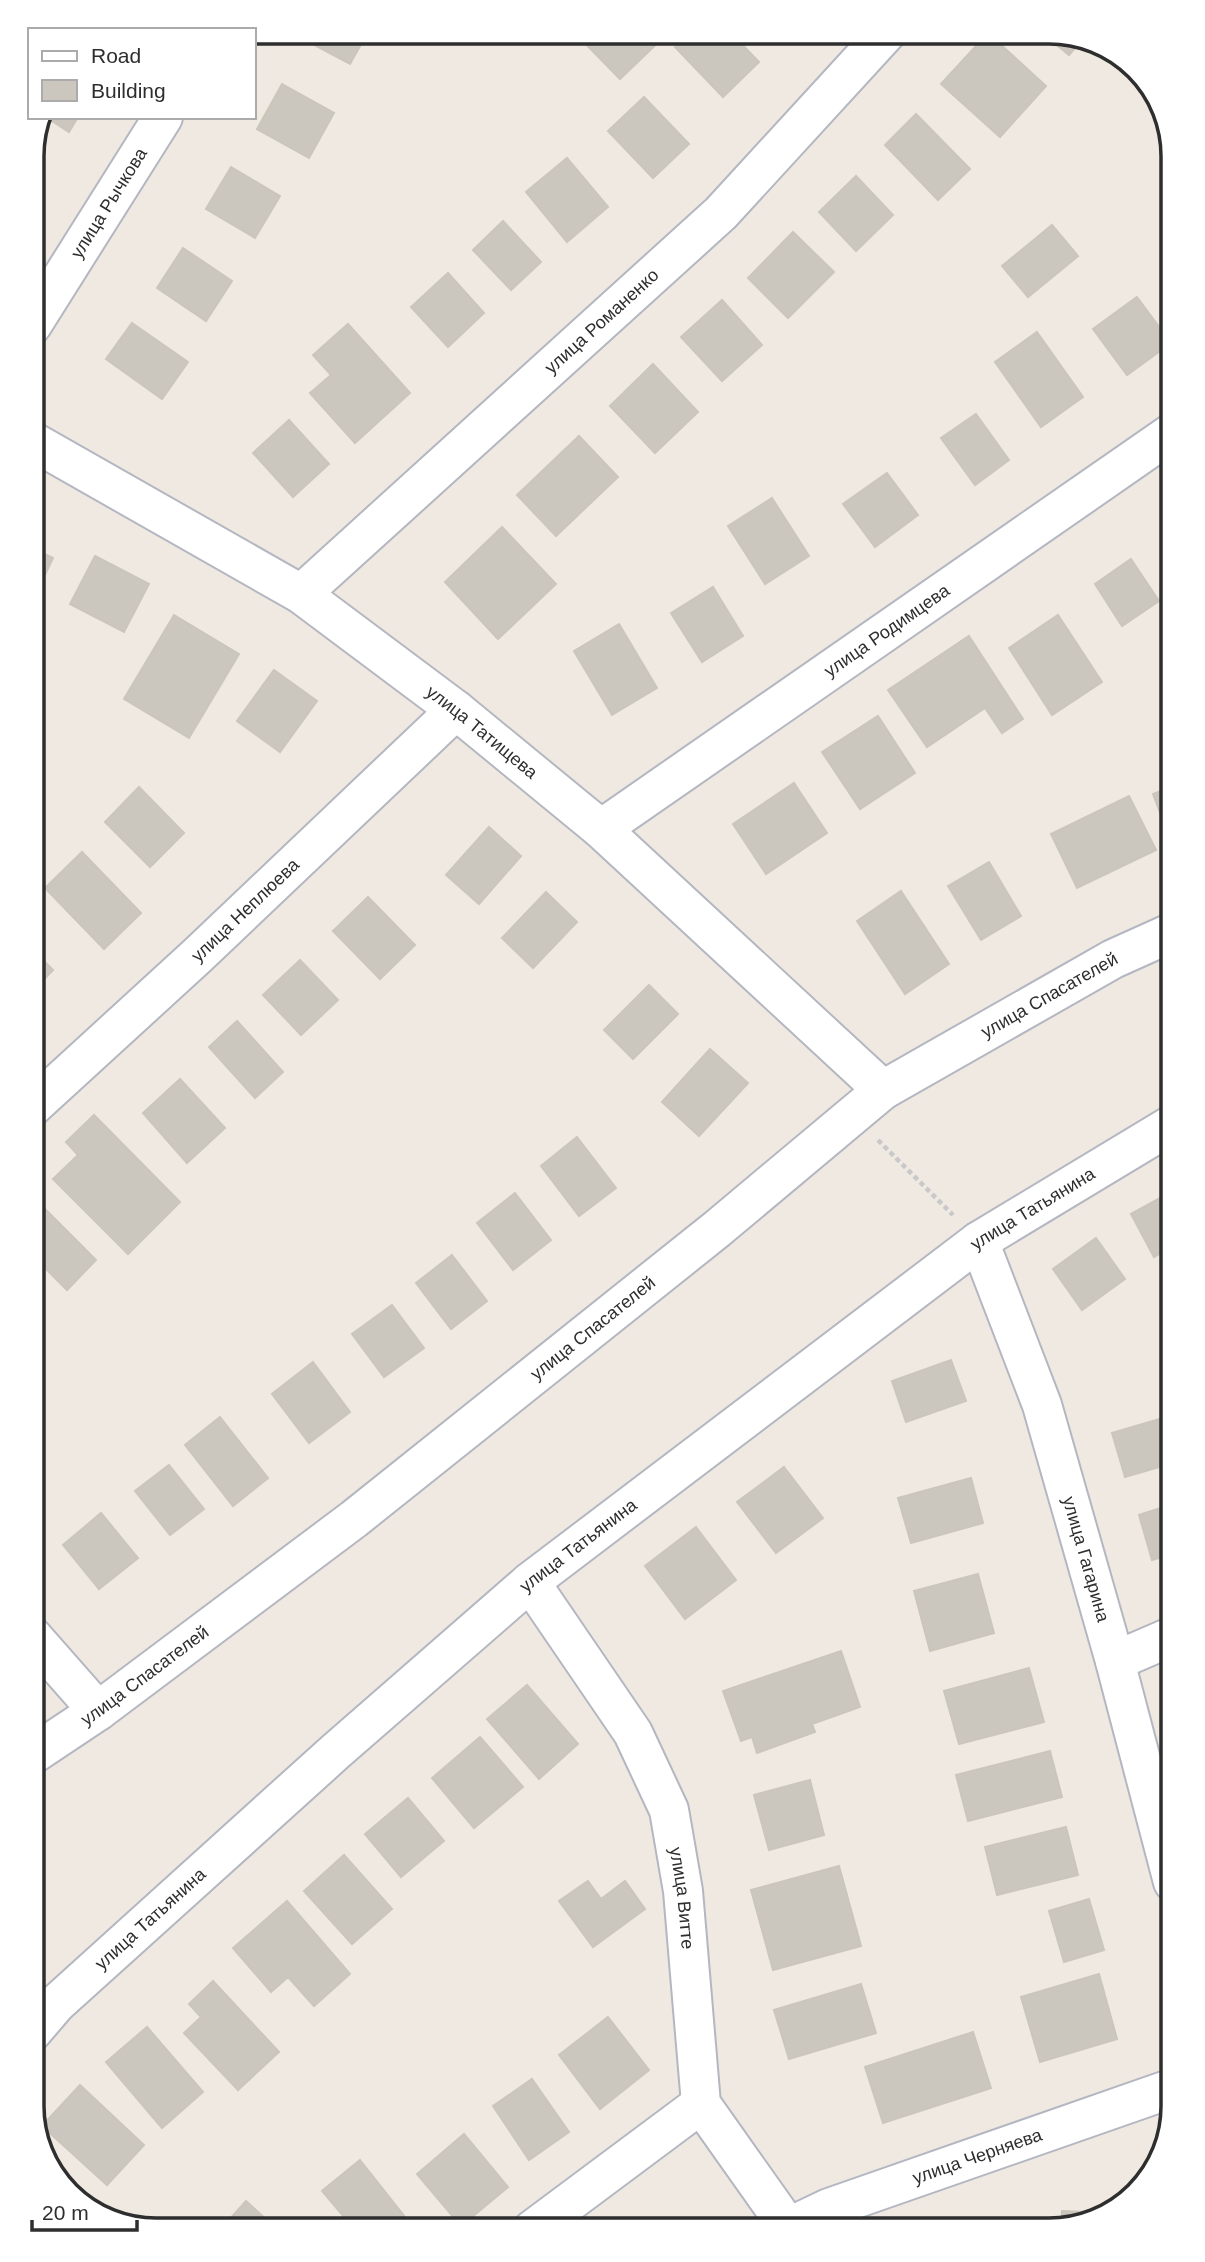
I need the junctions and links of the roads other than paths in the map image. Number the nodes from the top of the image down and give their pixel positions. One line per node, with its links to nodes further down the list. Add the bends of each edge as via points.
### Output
1 (876, 44): 6 (street, улица Романенко, via 721,213)
2 (162, 119): 3 (street, улица Рычкова)
3 (44, 306)
4 (1161, 441): 8 (street, улица Родимцева)
5 (44, 448): 6 (street, улица Татищева)
6 (301, 594): 7 (street, улица Татищева)
7 (456, 710): 8 (street, улица Татищева); 11 (street, улица Неплюева)
8 (601, 829): 10 (street, улица Татищева)
9 (1161, 938): 10 (street, улица Спасателей, via 1113,959)
10 (883, 1090): 18 (street, улица Спасателей, via 354,1519)
11 (44, 1096)
12 (1161, 1132): 13 (street, улица Татьянина)
13 (979, 1241): 14 (street, улица Татьянина); 17 (street, улица Гагарина, via 1042,1405)
14 (530, 1582): 21 (street, улица Татьянина, via 335,1752); 23 (street, улица Витте, via 634,1733 669,1810 683,1891)
15 (1161, 1642): 17 (street)
16 (44, 1650): 18 (street)
17 (1115, 1661): 20 (street, улица Гагарина)
18 (98, 1711): 19 (street, улица Спасателей)
19 (44, 1747)
20 (1161, 1833)
21 (44, 2019)
22 (1161, 2093): 26 (street, улица Черняева)
23 (701, 2104): 24 (street); 25 (street)
24 (548, 2218)
25 (779, 2218)
26 (809, 2218)

